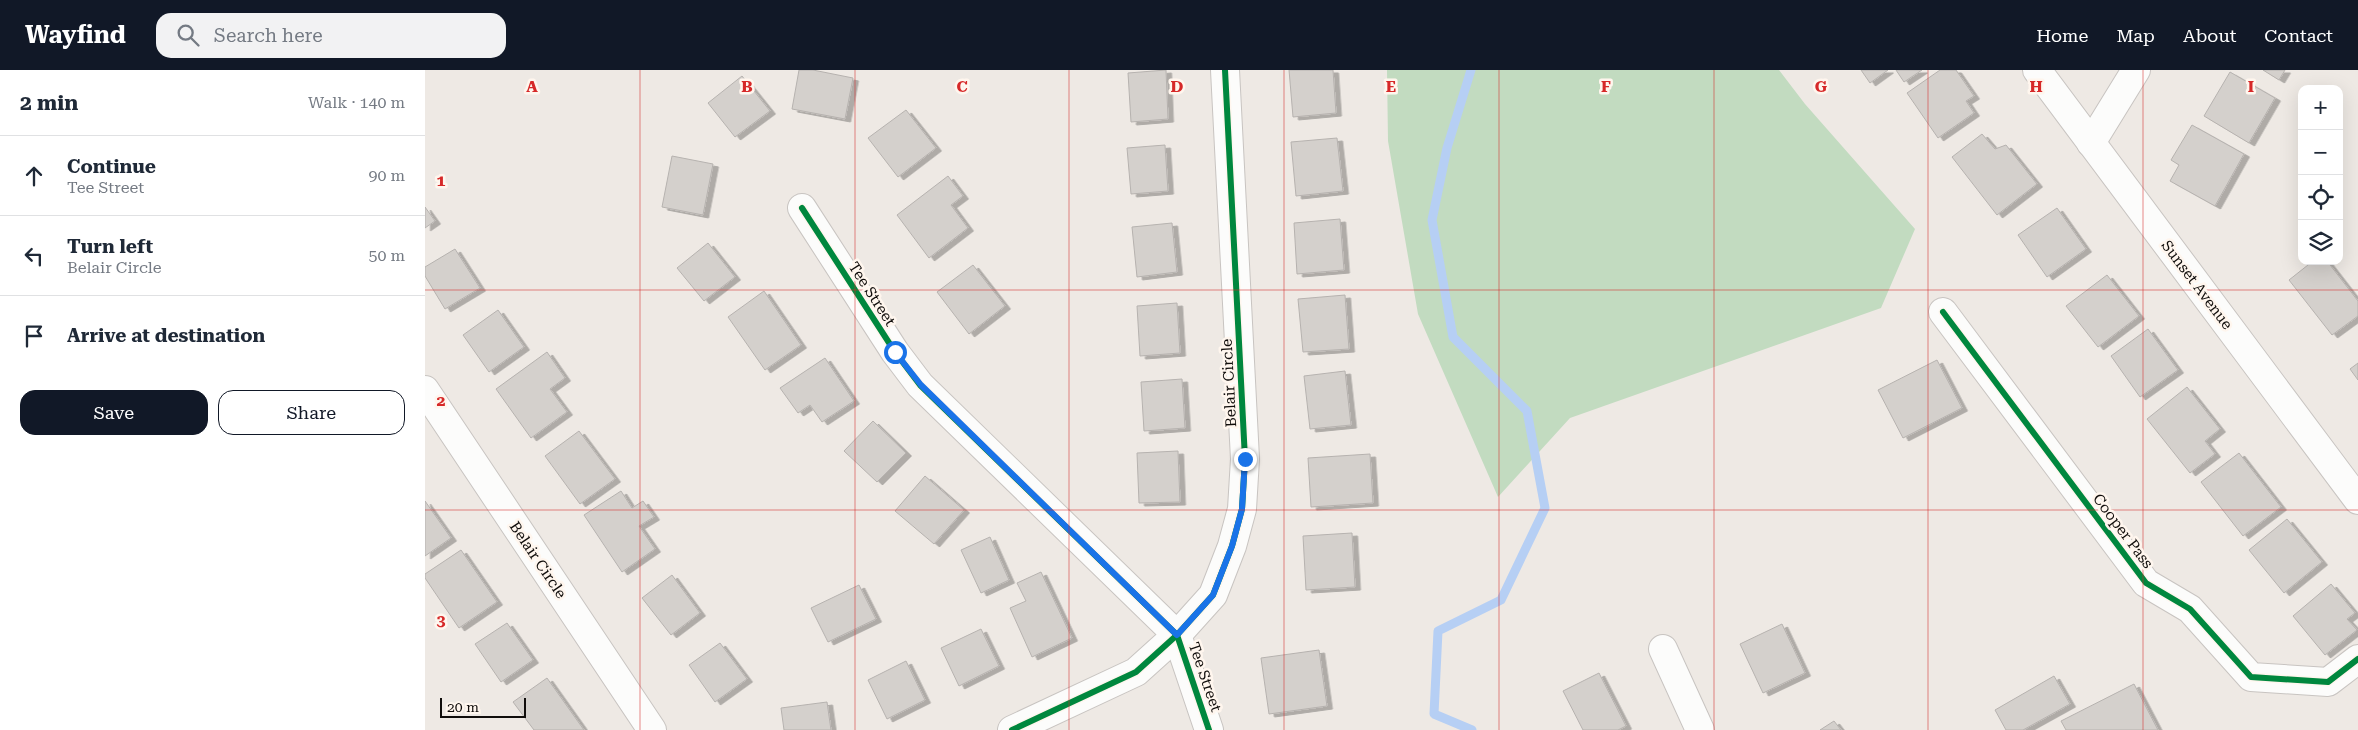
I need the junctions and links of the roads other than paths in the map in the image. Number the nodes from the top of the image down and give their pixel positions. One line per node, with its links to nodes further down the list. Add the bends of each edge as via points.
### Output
1 (1225, 70): 9 (street, Belair Circle, via 1245,459 1242,509 1213,595)
2 (2037, 70): 4 (street, Sunset Avenue)
3 (2136, 70): 4 (street)
4 (2091, 143): 8 (street, Sunset Avenue)
5 (801, 208): 9 (street, Tee Street, via 895,352 921,385)
6 (1943, 312): 11 (street, Cooper Pass, via 2146,582 2191,609 2251,677 2328,682)
7 (425, 390): 12 (street, Belair Circle)
8 (2356, 494)
9 (1177, 635): 13 (street, Belair Circle, via 1136,672); 14 (street, Tee Street)
10 (1663, 649): 15 (street)
11 (2358, 658)
12 (652, 730)
13 (1012, 730)
14 (1209, 730)
15 (1700, 730)

